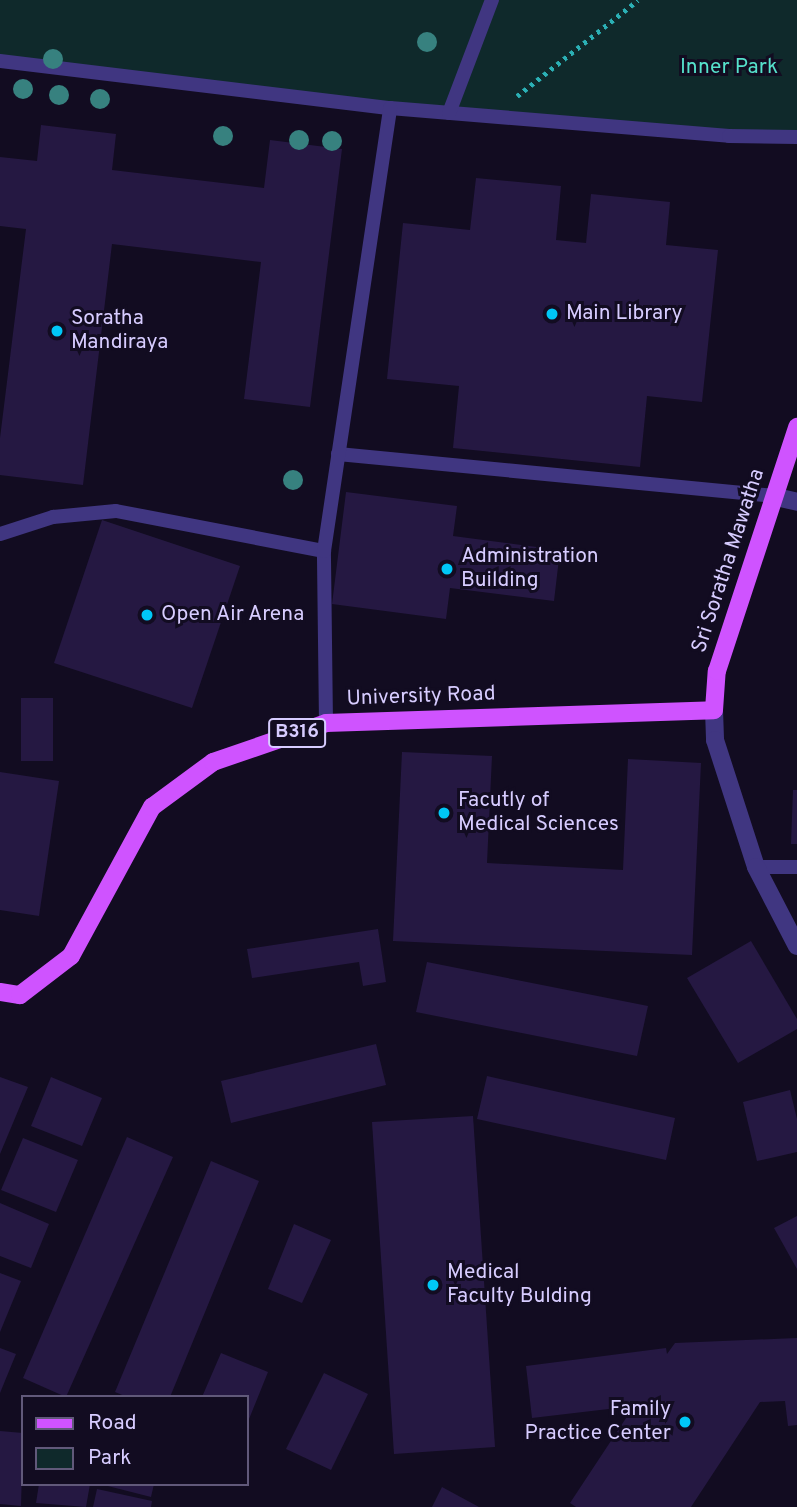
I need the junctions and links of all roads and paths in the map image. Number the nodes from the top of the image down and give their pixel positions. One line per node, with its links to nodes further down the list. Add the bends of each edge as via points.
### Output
1 (492, 0): 5 (lane)
2 (638, 0): 6 (path)
3 (0, 61): 4 (lane)
4 (390, 108): 5 (lane); 9 (lane)
5 (449, 113): 6 (lane)
6 (492, 116): 7 (lane, via 729,136)
7 (797, 137)
8 (797, 427): 10 (main road, Sri Soratha Mawatha)
9 (338, 454): 10 (lane); 13 (lane)
10 (772, 496): 11 (street); 14 (main road, Sri Soratha Mawatha, via 717,671)
11 (797, 502)
12 (0, 534): 13 (lane, via 53,517 116,511)
13 (324, 551): 15 (lane)
14 (714, 710): 15 (main road, University Road / B316); 16 (street, via 715,740)
15 (326, 723): 19 (main road, University Road / B316, via 213,762 152,807 71,956 20,995)
16 (756, 867): 17 (lane); 18 (street)
17 (797, 867)
18 (797, 946)
19 (0, 992)

